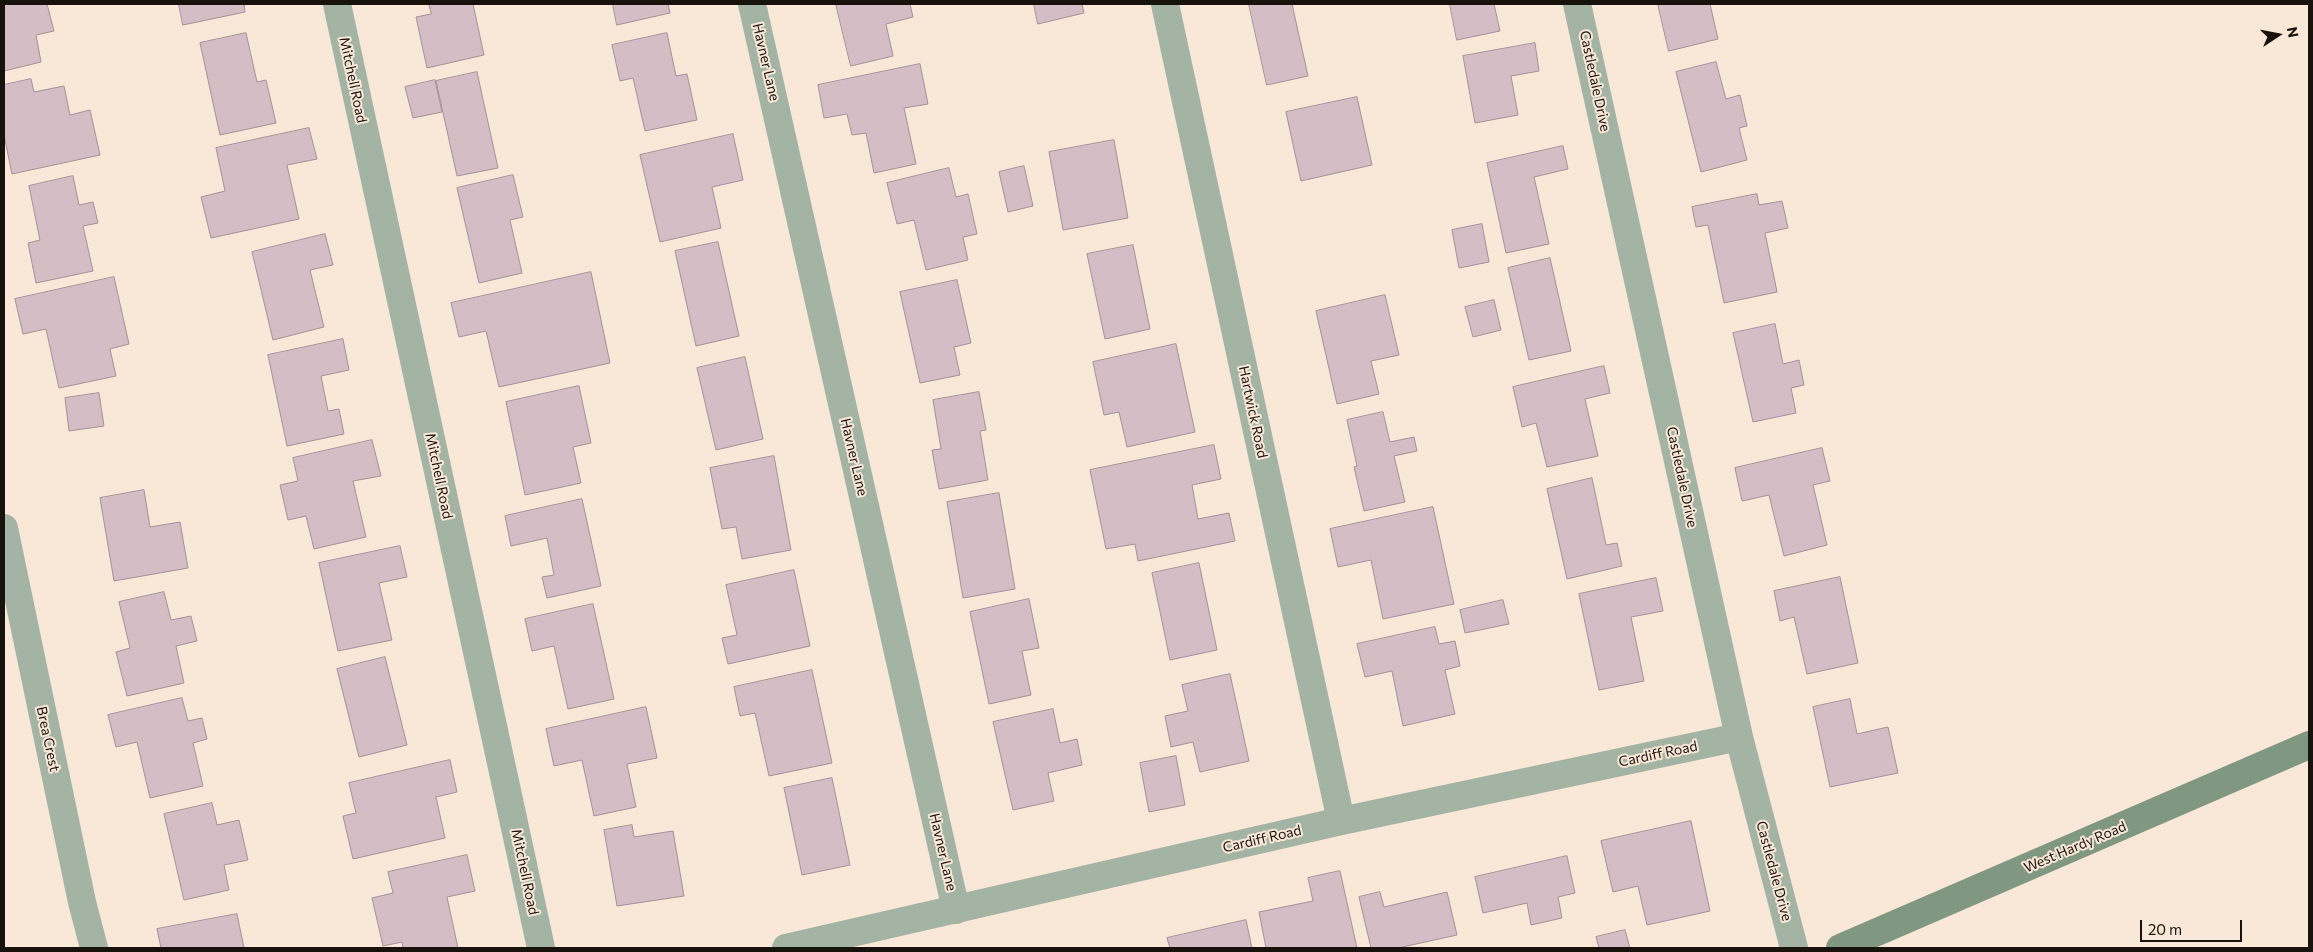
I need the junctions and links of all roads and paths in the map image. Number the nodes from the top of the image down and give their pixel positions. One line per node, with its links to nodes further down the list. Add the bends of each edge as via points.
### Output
1 (337, 4): 11 (street, Mitchell Road)
2 (752, 4): 9 (street, Havner Lane)
3 (1165, 4): 8 (street, Hartwick Road)
4 (1577, 4): 6 (street, Castledale Drive)
5 (4, 528): 10 (street, Brea Crest)
6 (1739, 738): 8 (street, Cardiff Road); 13 (street, Castledale Drive)
7 (2309, 745): 14 (main road, West Hardy Road)
8 (1341, 821): 9 (street, Cardiff Road)
9 (956, 910): 12 (street, Cardiff Road)
10 (94, 948)
11 (541, 948)
12 (786, 948)
13 (1794, 948)
14 (1840, 948)

